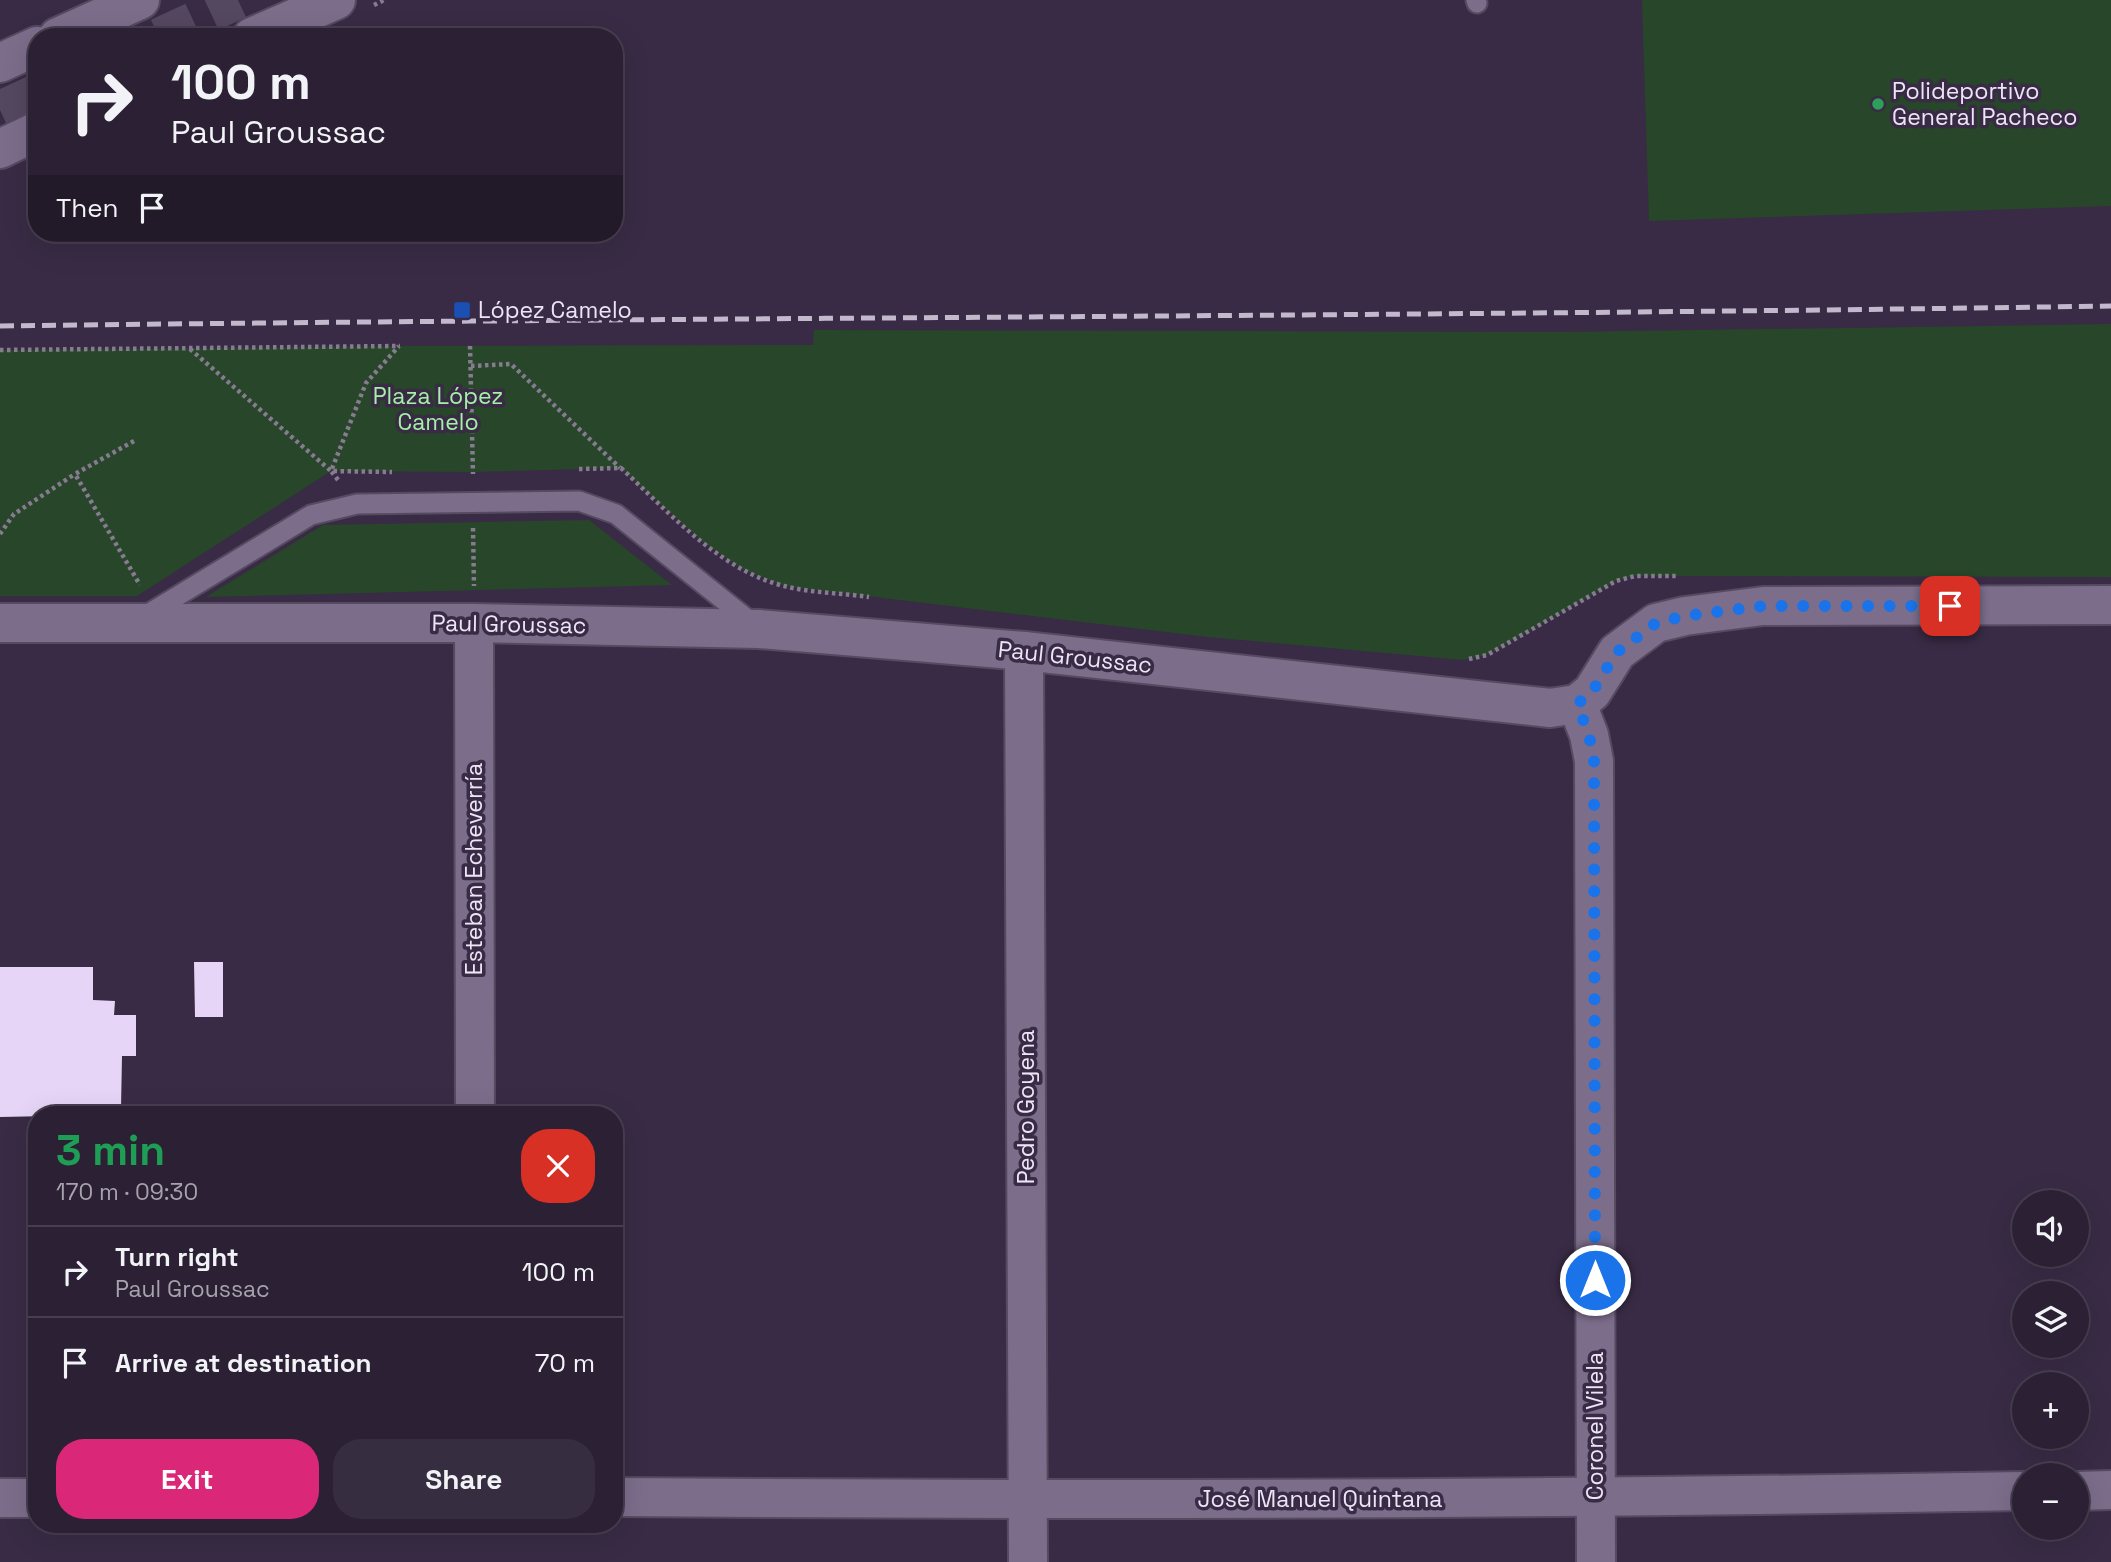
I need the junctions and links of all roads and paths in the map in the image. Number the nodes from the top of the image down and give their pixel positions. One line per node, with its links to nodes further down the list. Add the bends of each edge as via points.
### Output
1 (140, 0): 3 (street)
2 (336, 0): 4 (street)
3 (78, 28)
4 (272, 28)
5 (28, 51): 6 (street)
6 (0, 63)
7 (28, 135): 8 (street)
8 (0, 149)
9 (190, 349): 10 (path); 15 (path); 15 (path, via 400,346 366,383)
10 (0, 350)
11 (470, 366): 13 (path, via 511,364)
12 (134, 441): 19 (path)
13 (621, 468): 14 (path); 23 (path, via 703,542 741,569 783,586)
14 (567, 470)
15 (331, 471): 16 (path); 20 (path)
16 (396, 472)
17 (460, 472): 18 (path)
18 (486, 472)
19 (75, 474): 21 (path, via 14,514); 25 (path)
20 (357, 504): 25 (lane, via 311,515); 28 (lane, via 579,501 616,514)
21 (0, 534)
22 (1689, 576): 30 (path, via 1616,580 1487,655)
23 (879, 598)
24 (2111, 605): 31 (street, via 1763,606 1685,616 1656,623 1617,652 1592,692)
25 (144, 616): 26 (street, Paul Groussac); 27 (street, Paul Groussac)
26 (0, 623)
27 (474, 623): 28 (street, Paul Groussac); 32 (street, Esteban Echeverría)
28 (759, 629): 29 (street, Paul Groussac)
29 (1024, 651): 31 (street, Paul Groussac, via 1550,708); 40 (street, Pedro Goyena)
30 (1463, 660)
31 (1577, 704): 38 (street, Coronel Vilela, via 1594,761)
32 (475, 1106)
33 (2111, 1490): 34 (street)
34 (2089, 1491)
35 (2012, 1492): 38 (street, José Manuel Quintana)
36 (623, 1497): 40 (street, José Manuel Quintana)
37 (28, 1498): 39 (street)
38 (1595, 1498): 40 (street, José Manuel Quintana); 42 (street, Coronel Vilela)
39 (0, 1499)
40 (1028, 1500): 41 (street, Pedro Goyena)
41 (1028, 1562)
42 (1596, 1562)

